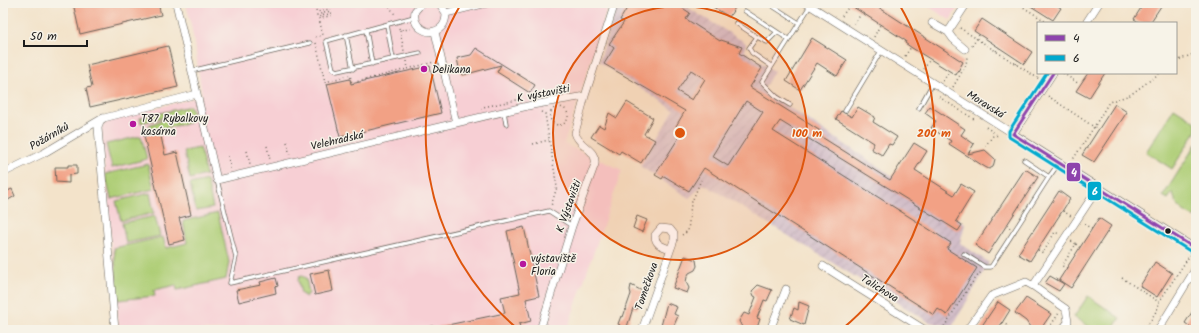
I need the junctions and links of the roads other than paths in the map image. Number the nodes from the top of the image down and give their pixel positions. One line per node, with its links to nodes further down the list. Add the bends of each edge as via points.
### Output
1 (176, 3): 35 (street)
2 (422, 3): 14 (street, via 415,11)
3 (439, 3): 13 (street)
4 (487, 3): 13 (street)
5 (615, 3): 39 (street, K výstavišti)
6 (684, 3): 7 (lane)
7 (689, 3)
8 (768, 3): 17 (lane)
9 (967, 3): 23 (street)
10 (1099, 3): 15 (street)
11 (808, 4): 17 (lane); 28 (street, Moravská)
12 (745, 11): 22 (lane)
13 (446, 13): 21 (street, via 444,25)
14 (414, 17): 19 (lane); 21 (street, via 418,27)
15 (1087, 22)
16 (736, 23): 25 (lane)
17 (799, 23): 26 (lane)
18 (932, 23): 23 (street)
19 (386, 25): 20 (lane); 31 (lane)
20 (366, 30): 24 (lane); 32 (lane)
21 (435, 32): 45 (street)
22 (777, 32): 25 (lane, via 767,42); 26 (lane)
23 (948, 32): 29 (street)
24 (346, 35): 34 (lane); 34 (lane, via 326,40 334,69 340,72)
25 (758, 37): 33 (lane, via 749,48)
26 (788, 39): 33 (lane)
27 (310, 43): 35 (lane)
28 (881, 51): 37 (street, Moravská); 42 (lane)
29 (968, 51)
30 (420, 53): 31 (lane)
31 (393, 59): 32 (lane)
32 (372, 64): 34 (lane)
33 (771, 66): 40 (lane, via 762,82 777,98)
34 (353, 69)
35 (192, 71): 38 (street)
36 (1052, 74): 47 (street)
37 (933, 83): 41 (lane); 47 (street, Moravská)
38 (197, 94): 44 (street, Požárníků); 52 (street)
39 (585, 96): 43 (street, K výstavišti, via 532,104); 54 (street, K Výstavišti, via 575,133 580,143 592,152 596,159)
40 (790, 105)
41 (919, 108)
42 (845, 111)
43 (504, 112): 45 (street, K výstavišti); 46 (lane)
44 (104, 118): 50 (street, Požárníků, via 44,153); 63 (street, via 98,128)
45 (456, 123): 52 (street, Velehradská)
46 (506, 124)
47 (1013, 134): 49 (street, Moravská)
48 (1024, 160): 51 (lane)
49 (1059, 163): 51 (lane); 53 (street, Moravská)
50 (3, 173)
51 (1049, 177): 57 (lane, via 991,267 985,267)
52 (217, 180): 54 (lane, via 236,257 230,283 549,212)
53 (1098, 188): 56 (street, Moravská); 60 (street)
54 (572, 226): 65 (street, K Výstavišti)
55 (670, 249): 66 (street, Tomečkova)
56 (1196, 249)
57 (964, 254)
58 (823, 266): 68 (street, Talichova)
59 (1196, 268): 71 (street)
60 (1033, 286): 69 (street, via 1026,282 991,296); 70 (street, via 1066,309 1068,322)
61 (786, 289): 67 (street)
62 (432, 328): 64 (lane)
63 (115, 330)
64 (423, 330)
65 (540, 330)
66 (642, 330)
67 (770, 330)
68 (925, 330)
69 (967, 330)
70 (1062, 330)
71 (1158, 330)

